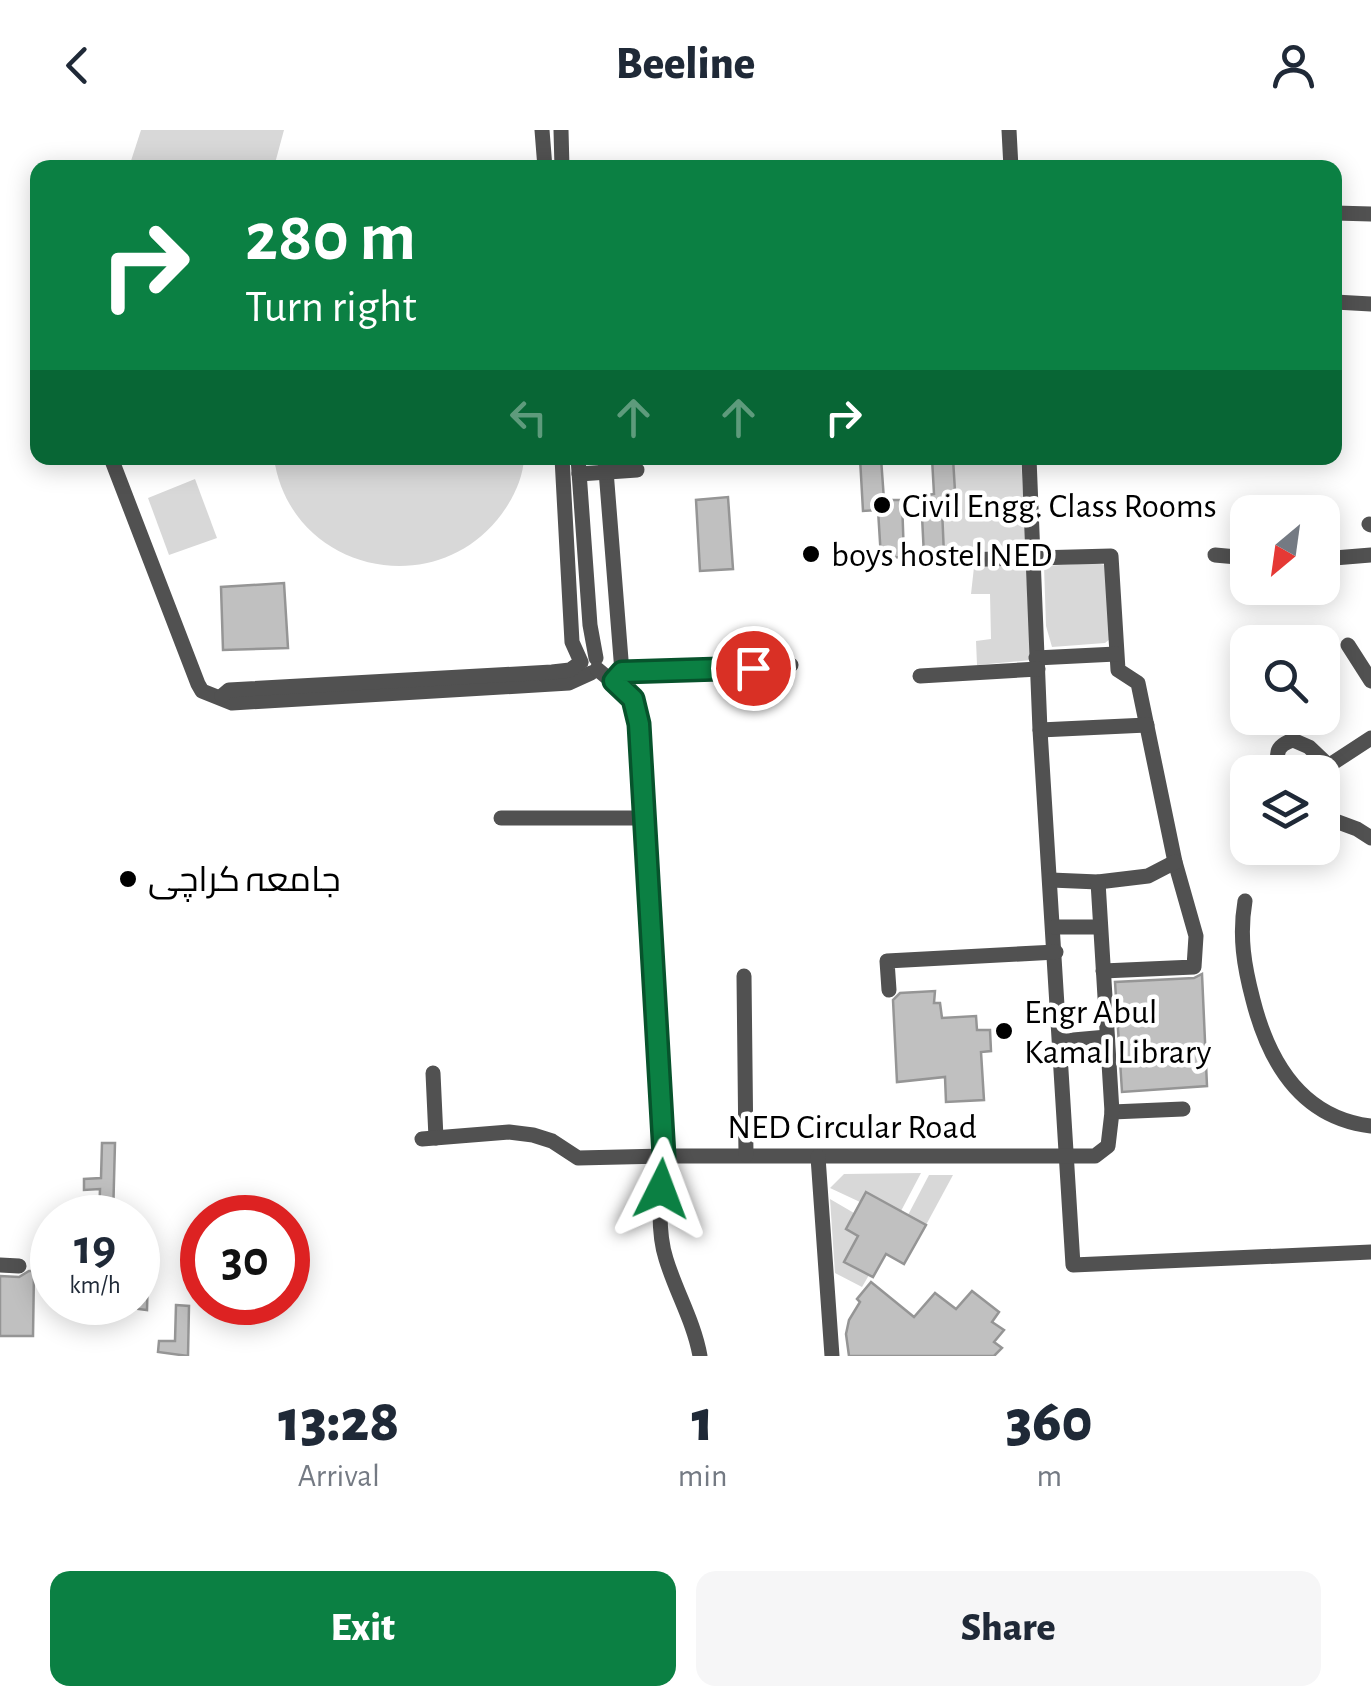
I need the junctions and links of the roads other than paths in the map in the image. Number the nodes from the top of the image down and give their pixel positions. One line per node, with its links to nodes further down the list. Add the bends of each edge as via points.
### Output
1 (542, 130): 4 (street)
2 (560, 130): 5 (street)
3 (1009, 130): 6 (street)
4 (544, 160)
5 (562, 160)
6 (1011, 160)
7 (1342, 213): 8 (street)
8 (1371, 214)
9 (1342, 302): 10 (street)
10 (1371, 304)
11 (114, 465): 26 (street, via 198,684 208,694)
12 (562, 465): 26 (street, via 572,642)
13 (605, 465): 15 (street); 16 (street); 28 (street)
14 (1029, 465): 20 (street)
15 (578, 466): 26 (street)
16 (637, 470)
17 (1215, 554): 19 (street)
18 (1371, 555): 21 (street)
19 (1230, 556)
20 (1035, 557): 22 (street); 24 (street, via 1110,556); 25 (street)
21 (1340, 558)
22 (954, 560)
23 (1348, 645): 30 (street)
24 (1116, 654): 25 (street); 31 (street, via 1118,670 1138,684)
25 (1037, 664): 29 (street); 32 (street)
26 (591, 665): 28 (street)
27 (791, 666): 28 (street)
28 (618, 676): 38 (street, via 637,711)
29 (920, 676)
30 (1371, 681)
31 (1148, 725): 32 (street); 41 (street)
32 (1040, 730): 42 (street)
33 (1371, 738): 36 (street)
34 (1278, 755): 35 (street, via 1293,740)
35 (1314, 755)
36 (1340, 758)
37 (502, 818): 38 (street)
38 (645, 818): 58 (street)
39 (1340, 822): 40 (street)
40 (1371, 838)
41 (1175, 862): 43 (street, via 1148,876); 48 (street, via 1196,936 1194,967)
42 (1052, 880): 43 (street); 46 (street)
43 (1098, 882): 45 (street)
44 (1245, 901): 56 (street, via 1241,947 1270,1052 1304,1098 1350,1123)
45 (1099, 927): 46 (street); 48 (street)
46 (1054, 928): 47 (street)
47 (1056, 952): 50 (street, via 887,961); 52 (street)
48 (1103, 970): 51 (street)
49 (744, 976): 57 (street)
50 (889, 990)
51 (1107, 1037): 52 (street); 55 (street)
52 (1062, 1041): 59 (street)
53 (432, 1073): 58 (street, NED Circular Road, via 429,1139 509,1132 552,1141 578,1158)
54 (1183, 1109): 55 (street)
55 (1112, 1112): 59 (street, NED Circular Road, via 1104,1151)
56 (1371, 1126)
57 (746, 1155): 58 (street, NED Circular Road); 60 (street, NED Circular Road)
58 (664, 1156): 64 (street, via 664,1254)
59 (1066, 1157): 60 (street, NED Circular Road); 61 (street, via 1074,1265)
60 (818, 1158): 65 (street)
61 (1371, 1252)
62 (0, 1265): 63 (street)
63 (19, 1266)
64 (700, 1356)
65 (832, 1356)

